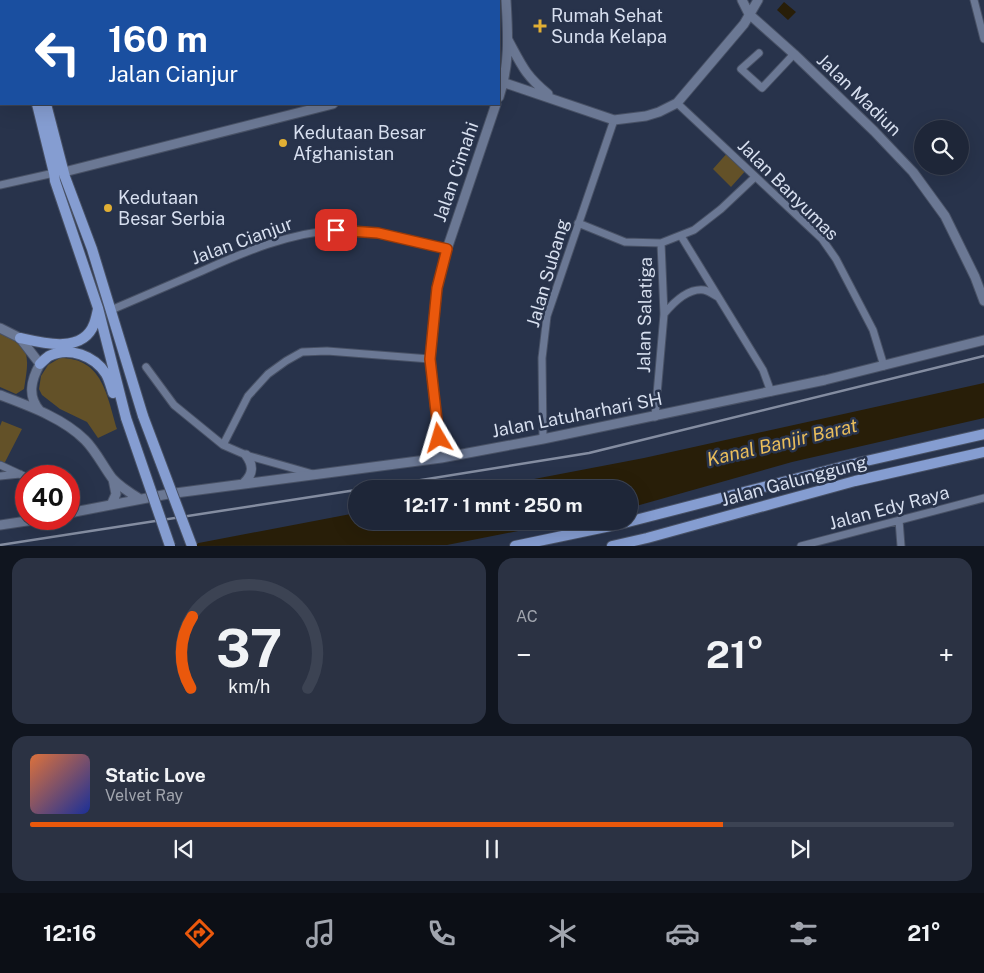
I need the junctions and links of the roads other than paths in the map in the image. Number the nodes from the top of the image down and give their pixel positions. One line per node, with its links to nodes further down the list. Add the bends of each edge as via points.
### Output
1 (506, 0): 7 (street)
2 (742, 0): 5 (street, Jalan Madiun)
3 (758, 0): 5 (street)
4 (974, 0): 6 (street)
5 (749, 14): 9 (street, Jalan Madiun); 13 (street)
6 (984, 39)
7 (508, 40): 10 (street); 12 (street, via 523,70)
8 (759, 53): 9 (street, via 742,69 762,88)
9 (794, 54): 27 (street, Jalan Madiun, via 913,172 945,216 976,277)
10 (503, 59): 11 (street)
11 (501, 81): 12 (street)
12 (552, 98): 18 (street)
13 (677, 103): 18 (street, via 646,116); 20 (street, Jalan Banyumas)
14 (37, 105): 19 (main road)
15 (46, 105): 19 (main road)
16 (329, 105): 19 (street)
17 (496, 105): 25 (street, Jalan Cimahi)
18 (614, 120): 22 (street, Jalan Subang)
19 (59, 172): 21 (street); 28 (main road, via 55,181); 29 (main road, via 92,249)
20 (755, 177): 23 (street, via 721,209); 36 (street, Jalan Banyumas, via 822,240 836,259 873,330)
21 (0, 185)
22 (578, 223): 24 (street, via 626,242); 44 (street, Jalan Subang, via 547,316 542,358)
23 (682, 236): 24 (street); 26 (street)
24 (661, 244): 30 (street, Jalan Salatiga)
25 (447, 249): 29 (street, Jalan Cianjur, via 359,231 304,234 235,257); 34 (street, Jalan Cimahi, via 437,288)
26 (718, 297): 30 (street, via 703,290 690,293 676,301); 38 (street, via 763,370)
27 (984, 301)
28 (98, 308): 32 (main road, via 94,326 87,335 74,342 60,345); 41 (main road)
29 (112, 310): 66 (main road, bridge, via 143,416)
30 (664, 314): 42 (street, Jalan Salatiga)
31 (0, 328): 32 (street)
32 (20, 338): 35 (street)
33 (984, 340): 36 (street, Jalan Latuharhari SH)
34 (430, 359): 45 (street, via 302,352 268,374 248,396); 48 (street, Jalan Cimahi)
35 (40, 364): 40 (street, via 34,374); 41 (main road, via 59,353 73,352 91,359 106,374)
36 (884, 366): 38 (street, Jalan Latuharhari SH)
37 (146, 367): 45 (street, via 174,405)
38 (771, 392): 42 (street, Jalan Latuharhari SH)
39 (0, 395): 40 (street)
40 (30, 403): 54 (street, via 76,432)
41 (125, 416): 65 (main road, bridge)
42 (656, 416): 44 (street, Jalan Latuharhari SH)
43 (984, 434): 55 (main road, Jalan Galunggung)
44 (543, 439): 48 (street, Jalan Latuharhari SH)
45 (223, 445): 47 (street)
46 (984, 452): 59 (main road, Jalan Galunggung)
47 (246, 455): 51 (street); 56 (street, via 252,472)
48 (441, 458): 51 (street, Jalan Latuharhari SH)
49 (0, 465): 50 (street)
50 (15, 472)
51 (314, 474): 56 (street, Jalan Latuharhari SH)
52 (15, 475): 53 (street)
53 (0, 476)
54 (113, 479): 58 (street); 60 (street, via 116,494)
55 (783, 482): 59 (main road); 67 (main road, Jalan Galunggung, via 620,524)
56 (244, 483): 58 (street, Jalan Latuharhari SH)
57 (984, 498): 62 (street, Jalan Edy Raya)
58 (140, 499): 60 (street, Jalan Latuharhari SH)
59 (788, 499): 68 (main road, Jalan Galunggung)
60 (111, 505): 61 (street, Jalan Latuharhari SH)
61 (80, 511)
62 (899, 520): 69 (street, Jalan Edy Raya); 70 (street)
63 (15, 523): 64 (street)
64 (0, 525)
65 (170, 546)
66 (192, 546)
67 (515, 546)
68 (612, 546)
69 (801, 546)
70 (901, 546)

